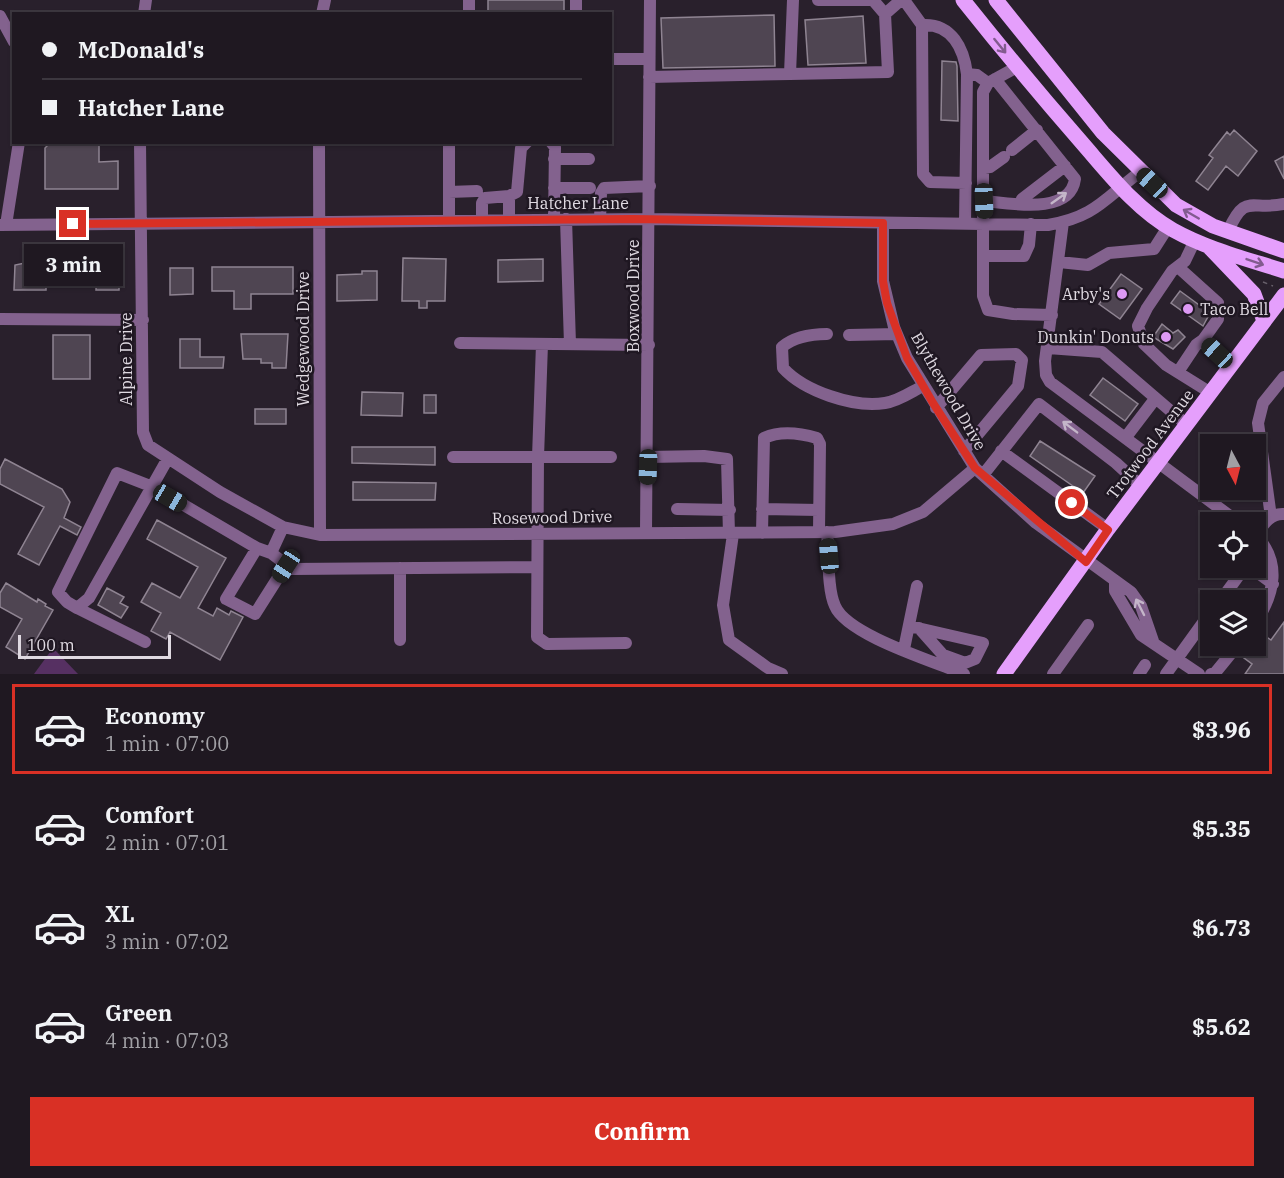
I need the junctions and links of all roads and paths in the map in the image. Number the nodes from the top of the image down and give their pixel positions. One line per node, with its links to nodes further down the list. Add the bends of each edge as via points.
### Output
1 (650, 0): 12 (street, Boxwood Drive)
2 (793, 0): 14 (street)
3 (818, 0): 7 (street, via 873,0)
4 (902, 0): 7 (street); 9 (street)
5 (963, 0): 13 (main road, one-way to 13)
6 (996, 0): 29 (main road, via 1103,133)
7 (885, 14): 14 (street, via 888,72)
8 (0, 16): 10 (street)
9 (922, 26): 15 (street, via 940,27 960,45); 30 (street, via 922,174 930,182)
10 (12, 38)
11 (612, 59): 12 (street)
12 (648, 59): 16 (street, Boxwood Drive)
13 (1017, 67): 17 (street); 32 (main road)
14 (790, 74): 16 (street)
15 (967, 74): 17 (street); 30 (street)
16 (649, 77): 31 (street, Boxwood Drive)
17 (992, 81): 18 (street); 28 (street, via 983,92)
18 (1037, 130): 27 (street); 28 (street, via 990,167)
19 (19, 144): 53 (street)
20 (141, 144): 48 (street, Alpine Drive)
21 (319, 144): 47 (street, Wedgewood Drive)
22 (449, 144): 36 (street)
23 (525, 144): 37 (street, via 521,148 520,186)
24 (553, 144): 25 (street)
25 (554, 159): 26 (street); 33 (street)
26 (589, 159)
27 (1065, 166): 39 (street); 39 (street, one-way to 27, via 1048,205 1072,189 1075,179)
28 (983, 168): 38 (street)
29 (1140, 172): 32 (street, Hatcher Lane); 56 (main road, one-way to 29, via 1176,205)
30 (966, 183): 51 (street)
31 (650, 186): 41 (street, via 607,186 601,193); 42 (street, Boxwood Drive)
32 (1120, 187): 49 (street, Hatcher Lane, via 1090,213); 55 (main road)
33 (554, 188): 34 (street); 46 (street)
34 (590, 188)
35 (477, 191): 36 (street)
36 (449, 192): 43 (street)
37 (509, 196): 44 (street, via 485,198); 45 (street)
38 (984, 201): 39 (street); 52 (street)
39 (1020, 204)
40 (1284, 204): 56 (street, via 1245,206 1237,210)
41 (600, 219): 42 (street, Hatcher Lane); 46 (street, Hatcher Lane)
42 (650, 219): 50 (street, Hatcher Lane); 76 (street, Boxwood Drive)
43 (449, 220): 44 (street, Hatcher Lane); 47 (street, Hatcher Lane)
44 (482, 220): 45 (street, Hatcher Lane)
45 (509, 220): 46 (street, Hatcher Lane)
46 (560, 220): 75 (street)
47 (318, 221): 48 (street, Hatcher Lane); 114 (street, Wedgewood Drive)
48 (140, 222): 53 (street, Hatcher Lane); 67 (street, Alpine Drive)
49 (1063, 222): 54 (street, Hatcher Lane); 60 (street)
50 (883, 223): 51 (street, Hatcher Lane); 71 (street, Blythewood Drive, via 883,281)
51 (965, 224): 52 (street, Hatcher Lane)
52 (985, 224): 54 (street, Hatcher Lane); 59 (street)
53 (3, 225)
54 (1031, 225): 59 (street, via 1024,256)
55 (1168, 227): 57 (main road); 60 (street, via 1154,249 1109,253 1088,265)
56 (1228, 231): 58 (main road)
57 (1202, 243): 61 (street); 62 (main road, one-way to 62); 68 (main road, via 1254,294)
58 (1284, 251)
59 (984, 256): 65 (street, via 983,296 988,310)
60 (1059, 262): 65 (street)
61 (1178, 267): 72 (street, via 1218,303 1218,319); 79 (street, via 1138,326 1143,344)
62 (1284, 272)
63 (1263, 282): 64 (path)
64 (1279, 291): 68 (main road, Trotwood Avenue)
65 (1053, 315): 77 (street)
66 (0, 319): 67 (street)
67 (143, 320): 86 (street, Alpine Drive)
68 (1264, 321): 78 (main road, Trotwood Avenue)
69 (827, 334): 81 (street, via 790,340 782,347 783,368 794,380 823,395 874,404 901,398)
70 (849, 334): 71 (street)
71 (897, 334): 81 (street, Blythewood Drive)
72 (1203, 340): 78 (street); 79 (street)
73 (460, 343): 74 (street)
74 (542, 344): 75 (street); 91 (street)
75 (570, 344): 76 (street)
76 (649, 345): 93 (street, Boxwood Drive)
77 (1048, 348): 83 (street, via 1102,352); 87 (street, via 1046,375 1050,382)
78 (1231, 366): 82 (main road, Trotwood Avenue)
79 (1178, 372): 82 (street)
80 (1284, 377): 105 (street, via 1263,403 1258,423)
81 (923, 386): 84 (street, Blythewood Drive)
82 (1211, 393): 85 (main road, Trotwood Avenue)
83 (1155, 399): 85 (street); 87 (street)
84 (936, 408): 88 (street, Blythewood Drive); 88 (street, via 981,355 1016,354 1022,360 1018,386)
85 (1187, 425): 95 (main road, Trotwood Avenue)
86 (142, 432): 94 (street, Rosewood Drive, via 148,445)
87 (1126, 437): 95 (street)
88 (964, 451): 96 (street, Blythewood Drive)
89 (1001, 451): 96 (street, Rosewood Drive); 97 (street, Rosewood Drive, one-way to 89, via 1039,404); 108 (street)
90 (453, 457): 91 (street)
91 (538, 457): 92 (street); 111 (street)
92 (611, 457)
93 (648, 458): 101 (street, via 727,459); 109 (street, Boxwood Drive)
94 (167, 460): 98 (street); 107 (street, Rosewood Drive)
95 (1159, 463): 97 (main road, Trotwood Avenue); 103 (street)
96 (979, 472): 110 (street, Rosewood Drive, via 923,512 893,524); 118 (street, Blythewood Drive)
97 (1141, 486): 108 (main road, Trotwood Avenue)
98 (153, 487): 115 (street); 126 (street, via 89,598); 126 (street, via 117,473 58,592)
99 (677, 509): 101 (street)
100 (762, 509): 102 (street); 102 (street, via 764,438 800,433 817,438 820,444); 112 (street)
101 (730, 510): 113 (street)
102 (819, 510): 110 (street)
103 (1225, 512)
104 (1284, 514): 105 (street)
105 (1271, 518): 106 (street)
106 (1266, 524)
107 (283, 527): 114 (street, Rosewood Drive); 116 (street)
108 (1108, 530): 118 (main road, Trotwood Avenue)
109 (646, 532): 111 (street, Rosewood Drive); 113 (street, Rosewood Drive)
110 (823, 532): 112 (street, Rosewood Drive); 133 (street, via 833,603 839,615 857,630)
111 (537, 533): 114 (street, Rosewood Drive); 120 (street)
112 (762, 533): 113 (street, Rosewood Drive)
113 (731, 534): 136 (street, via 723,605 729,640)
114 (320, 535)
115 (257, 548): 116 (street); 119 (street, via 226,599 255,614)
116 (272, 553): 119 (street)
117 (1266, 554): 123 (street, via 1270,557)
118 (1086, 562): 135 (street, Blythewood Drive, via 1115,583 1115,591 1141,635); 138 (main road, Trotwood Avenue)
119 (286, 566): 121 (street)
120 (537, 567): 121 (street); 132 (street, via 537,637 548,644)
121 (400, 568): 130 (street)
122 (1265, 578): 123 (street)
123 (1273, 584): 125 (street)
124 (917, 586): 128 (street)
125 (1266, 605)
126 (77, 608): 131 (street)
127 (1088, 625): 139 (street)
128 (914, 627): 128 (street, via 973,641 983,643 975,659 965,663 943,655); 133 (street)
129 (1200, 627): 135 (street)
130 (400, 640)
131 (145, 642)
132 (626, 643)
133 (904, 649): 137 (street)
134 (1229, 656): 142 (street)
135 (1176, 659): 140 (street); 141 (street)
136 (782, 674)
137 (964, 674)
138 (1004, 674)
139 (1053, 674)
140 (1166, 674)
141 (1199, 674)
142 (1211, 674)

